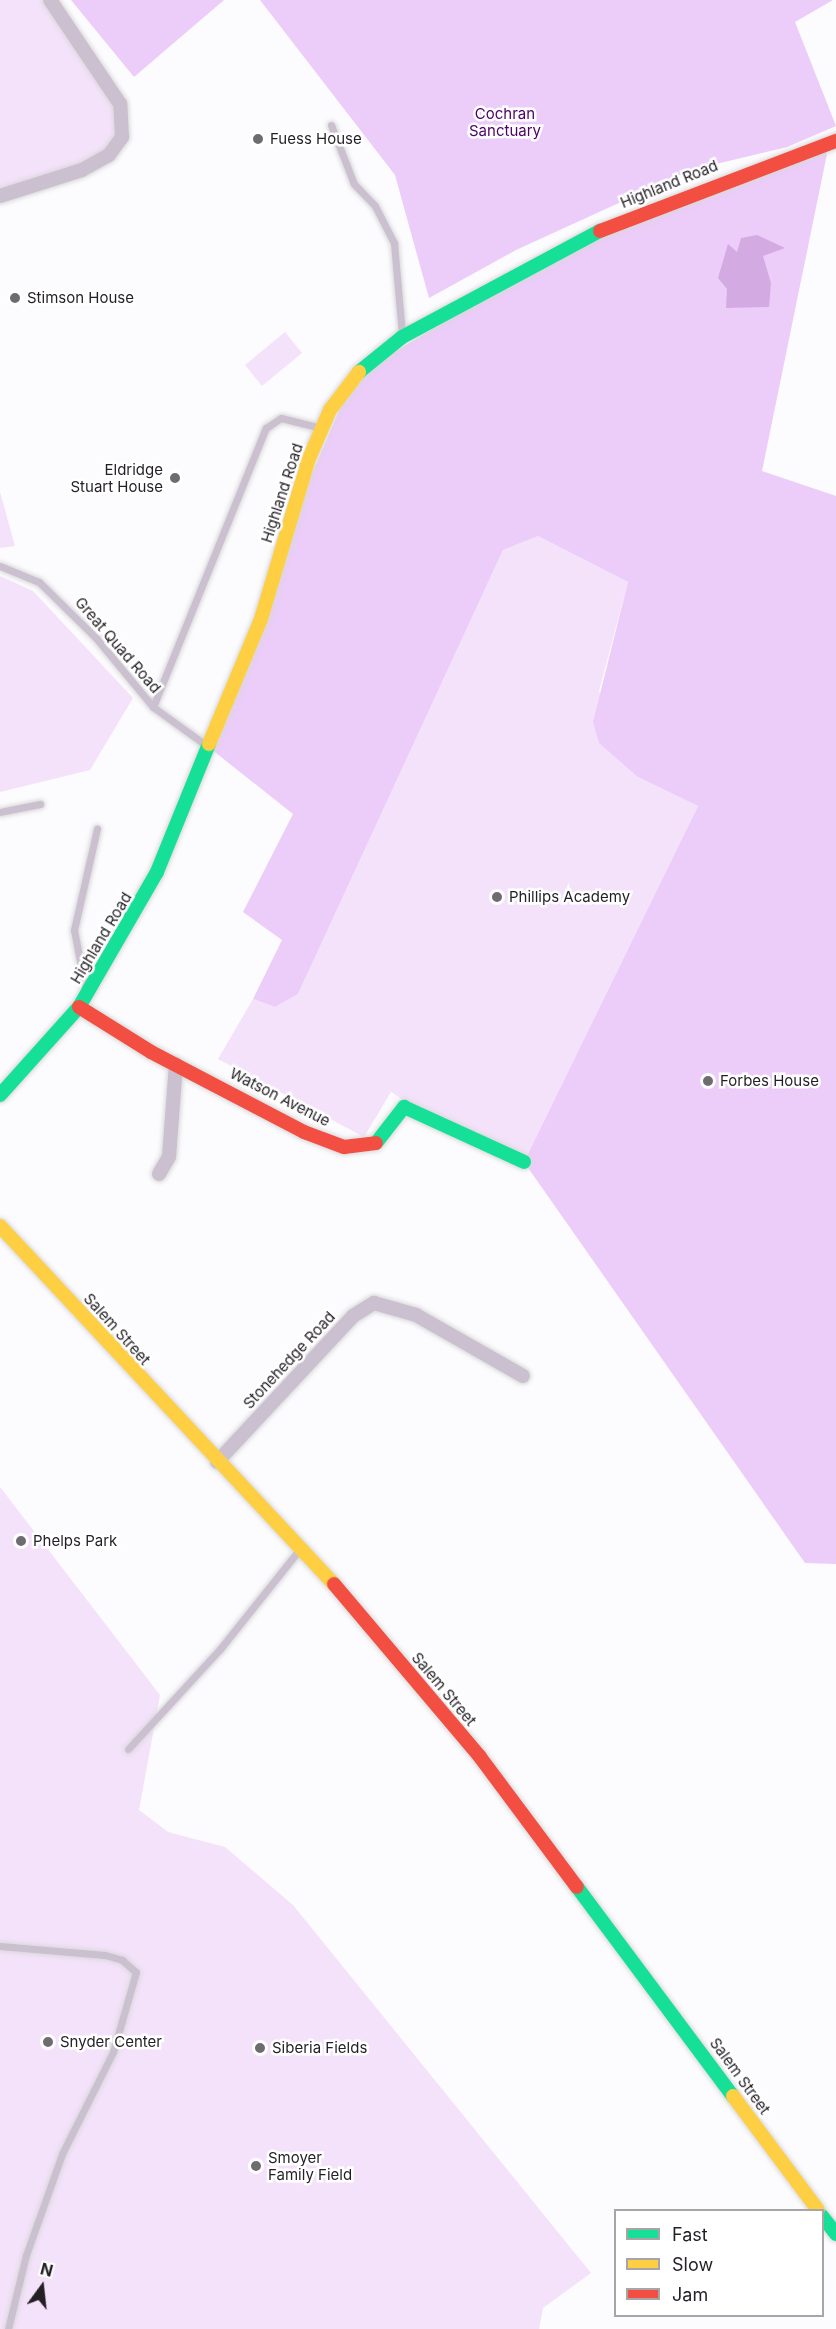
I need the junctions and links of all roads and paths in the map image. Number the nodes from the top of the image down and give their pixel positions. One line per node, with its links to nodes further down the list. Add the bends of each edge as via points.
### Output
1 (50, 0): 4 (street, via 120,104 122,137 109,155 82,170)
2 (331, 125): 5 (lane, via 354,184 375,206 394,243)
3 (836, 141): 5 (street, Highland Road, via 666,202 591,235)
4 (0, 196)
5 (402, 337): 6 (street, Highland Road, via 354,376)
6 (322, 428): 8 (lane, via 281,418 266,428); 9 (street, Highland Road, via 261,619)
7 (0, 566): 8 (lane, Great Quad Road, via 39,582 64,604)
8 (153, 707): 9 (lane, Great Quad Road)
9 (211, 749): 13 (street, Highland Road, via 140,905)
10 (40, 804): 11 (lane)
11 (0, 812)
12 (97, 829): 13 (lane, via 74,930 75,957)
13 (87, 993): 14 (street, Highland Road)
14 (79, 1007): 15 (street, Watson Avenue); 16 (street, Highland Road)
15 (176, 1064): 17 (street, Watson Avenue, via 304,1132 344,1147 367,1148 383,1140 404,1107); 18 (street, via 169,1157)
16 (0, 1095)
17 (524, 1162)
18 (159, 1174)
19 (0, 1226): 21 (street, Salem Street)
20 (523, 1376): 21 (street, Stonehedge Road, via 416,1315 374,1303 353,1316)
21 (217, 1462): 22 (street, Salem Street)
22 (301, 1548): 23 (lane, via 220,1649); 25 (street, Salem Street, via 480,1757)
23 (128, 1749)
24 (0, 1946): 28 (lane, via 122,1960 136,1972 131,2002 63,2154 26,2255)
25 (818, 2209)
26 (824, 2219): 27 (street)
27 (836, 2234)
28 (8, 2329)

